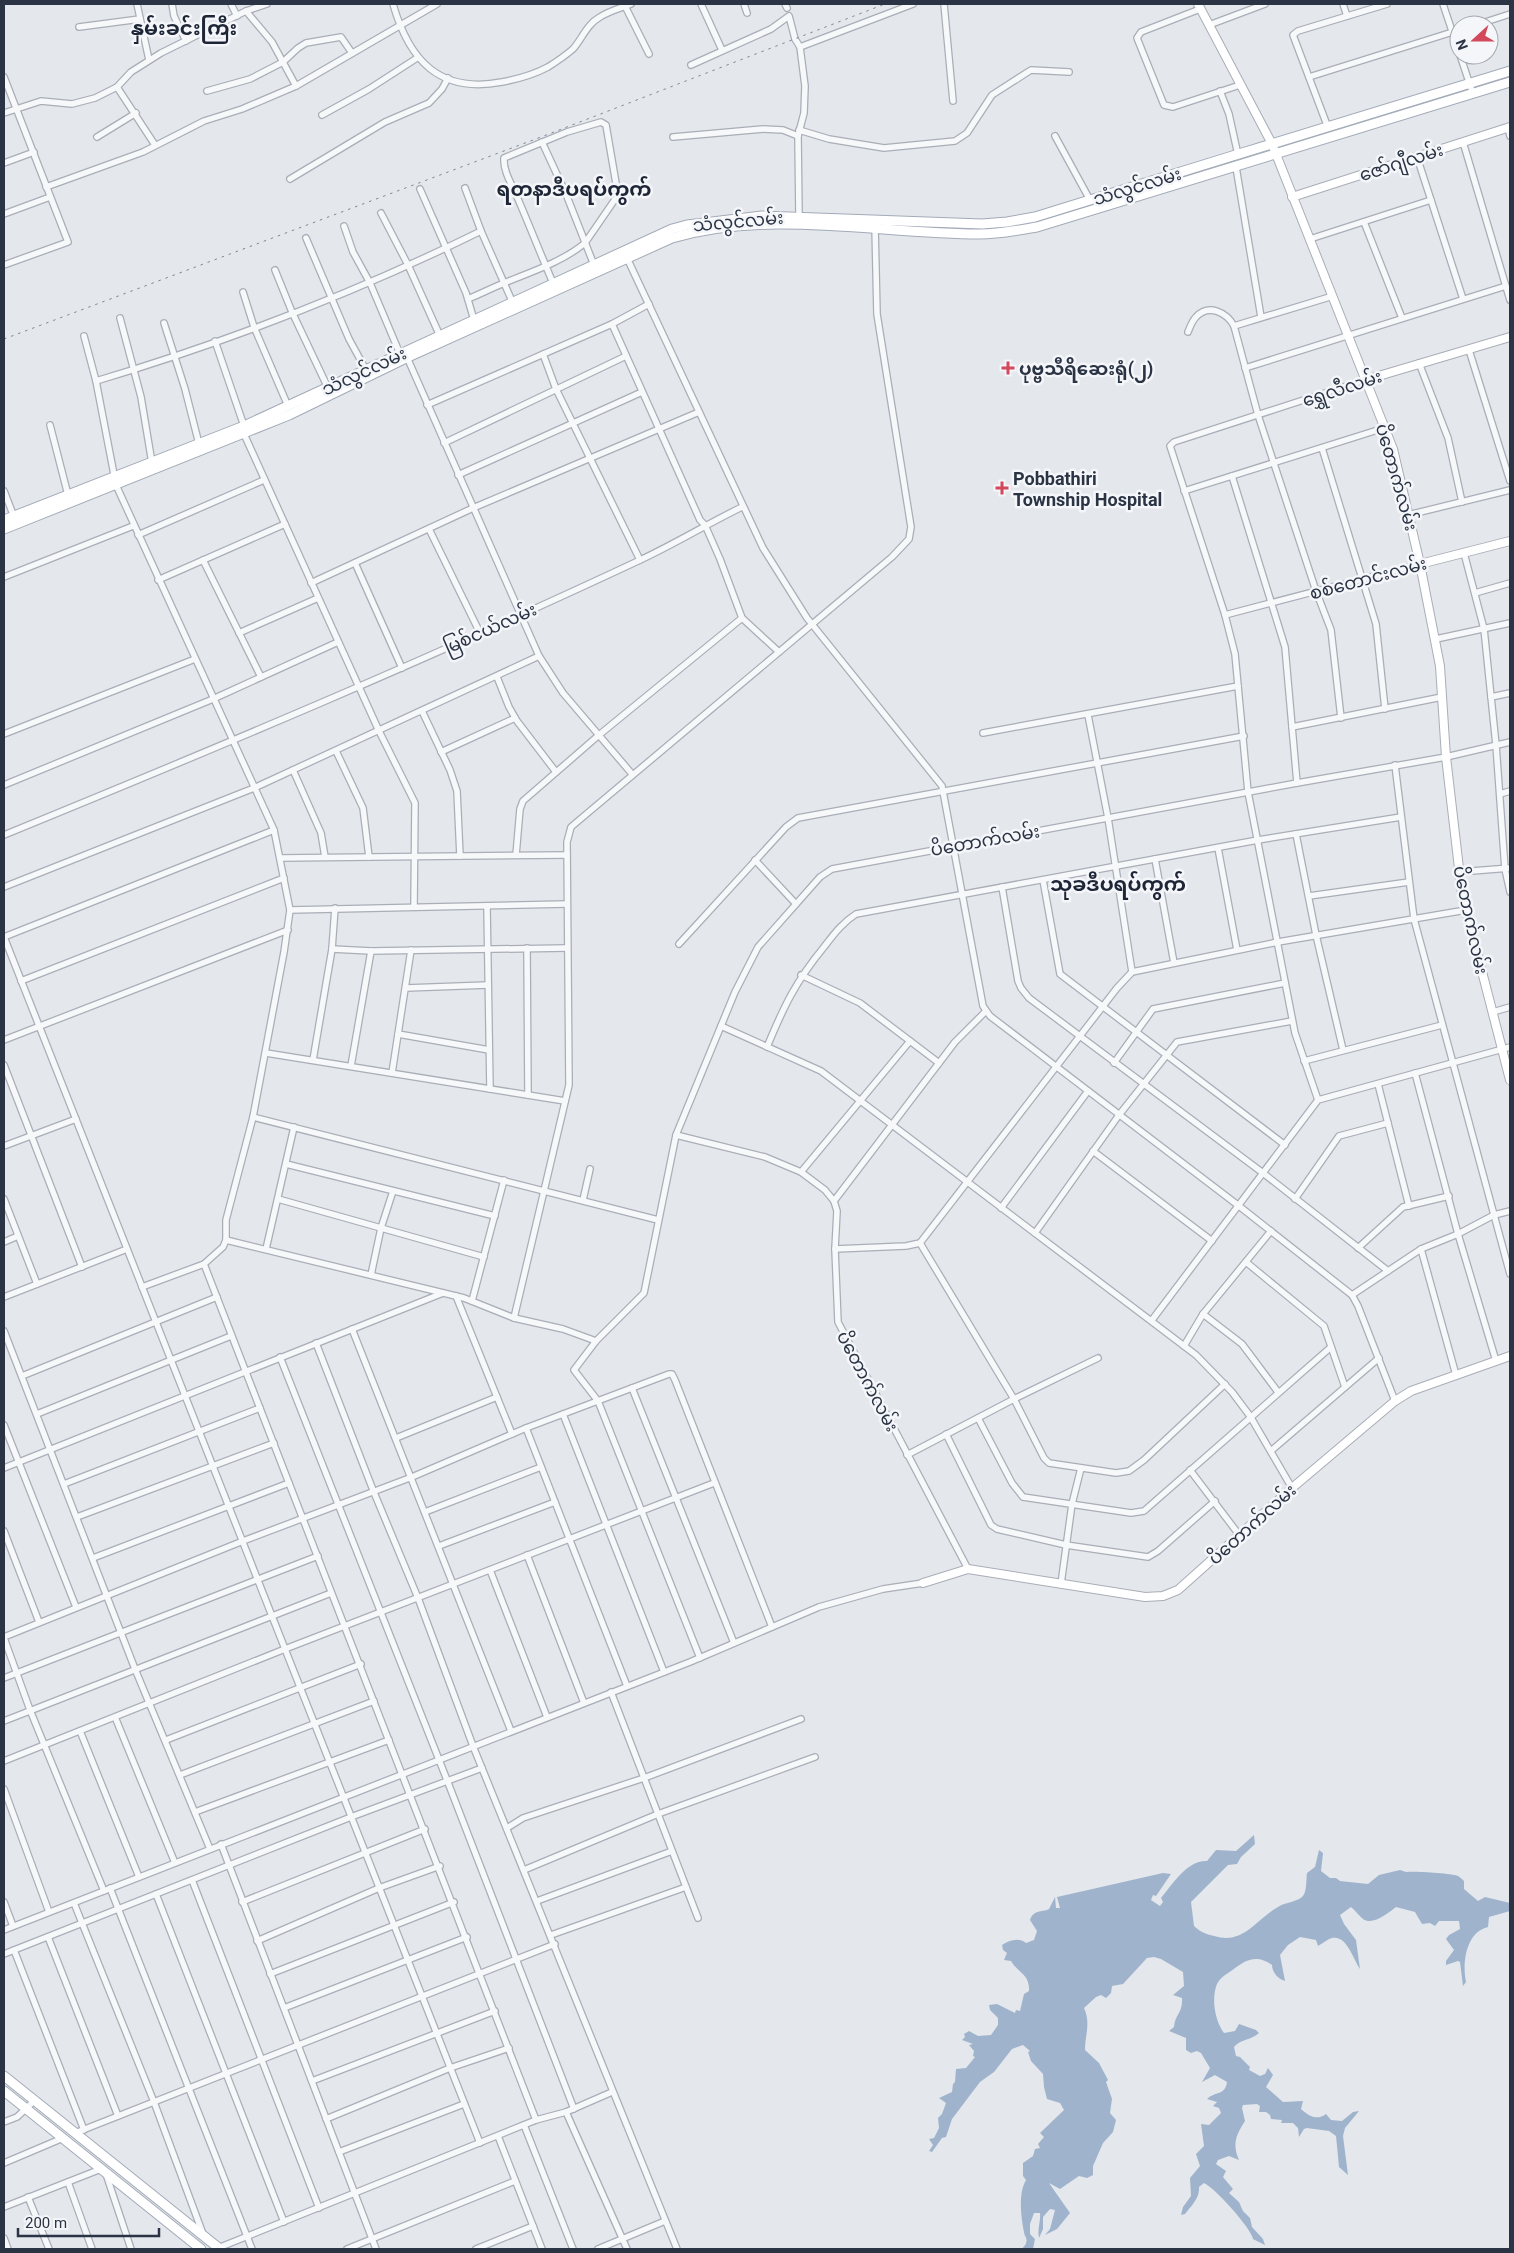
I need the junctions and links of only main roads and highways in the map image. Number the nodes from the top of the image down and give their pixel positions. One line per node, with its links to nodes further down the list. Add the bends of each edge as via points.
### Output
1 (1510, 71): 3 (main road, သံလွင်လမ်း, via 1238,155)
2 (1510, 82): 3 (main road, သံလွင်လမ်း, via 1236,167)
3 (1211, 169): 4 (main road, သံလွင်လမ်း)
4 (1193, 174): 5 (main road, သံလွင်လမ်း, via 1008,222); 5 (main road, သံလွင်လမ်း, via 1054,222 1019,230 981,234)
5 (876, 223): 6 (main road, သံလွင်လမ်း); 6 (main road, သံလွင်လမ်း, via 762,216)
6 (729, 224): 7 (main road, သံလွင်လမ်း, via 672,238); 7 (main road, သံလွင်လမ်း, via 672,229 512,301)
7 (404, 355): 8 (main road, သံလွင်လမ်း, via 288,406); 8 (main road, သံလွင်လမ်း, via 340,392)
8 (244, 430): 9 (main road, သံလွင်လမ်း); 9 (main road, သံလွင်လမ်း, via 199,444)
9 (116, 481): 11 (main road, သံလွင်လမ်း); 11 (main road, သံလွင်လမ်း, via 68,495)
10 (4, 520): 11 (main road, သံလွင်လမ်း)
11 (15, 520): 12 (main road, သံလွင်လမ်း)
12 (4, 529)
13 (4, 2076): 16 (main road, via 79,2132)
14 (4, 2091): 15 (main road)
15 (201, 2249)
16 (219, 2249)

